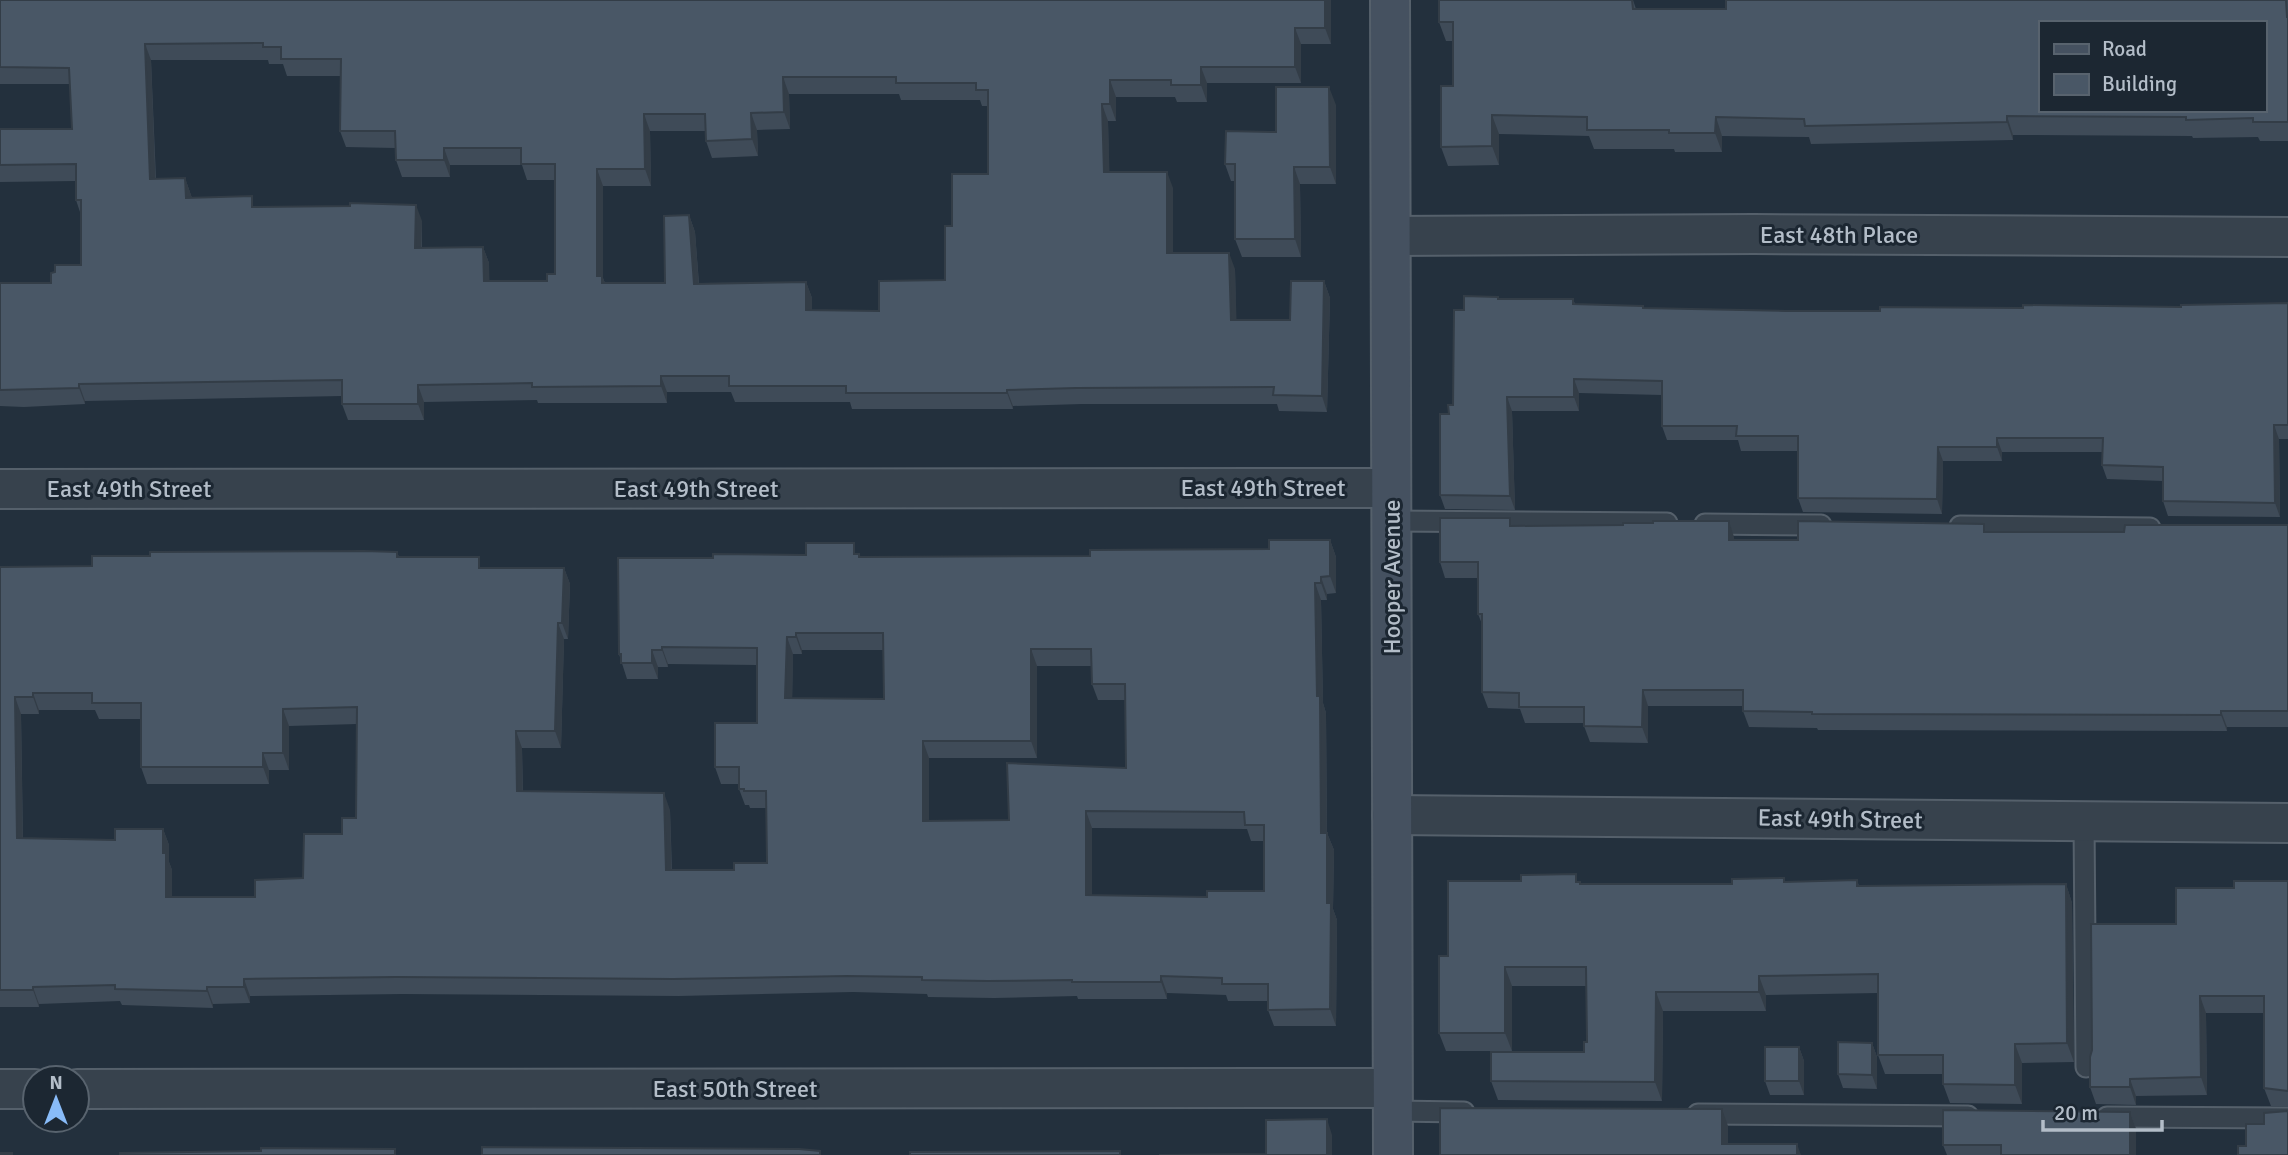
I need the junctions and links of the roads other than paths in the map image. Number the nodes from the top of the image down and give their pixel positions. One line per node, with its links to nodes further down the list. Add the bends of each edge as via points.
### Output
1 (1390, 0): 2 (street, Hooper Avenue)
2 (1391, 236): 3 (street, East 48th Place); 5 (street, Hooper Avenue)
3 (2288, 237)
4 (0, 489): 5 (street, East 49th Street)
5 (1391, 504): 6 (lane); 9 (street, Hooper Avenue)
6 (1847, 525)
7 (1943, 526): 8 (lane)
8 (2164, 528)
9 (1392, 815): 10 (street, East 49th Street); 16 (street, Hooper Avenue)
10 (2084, 821): 11 (street, East 49th Street); 12 (lane)
11 (2288, 823)
12 (2086, 1067)
13 (0, 1089): 14 (street)
14 (21, 1089)
15 (91, 1089): 16 (street, East 50th Street)
16 (1392, 1099): 17 (lane); 22 (street, Hooper Avenue)
17 (1476, 1112)
18 (1672, 1113): 19 (lane)
19 (1980, 1116)
20 (2092, 1117): 21 (lane)
21 (2288, 1118)
22 (1393, 1155)

